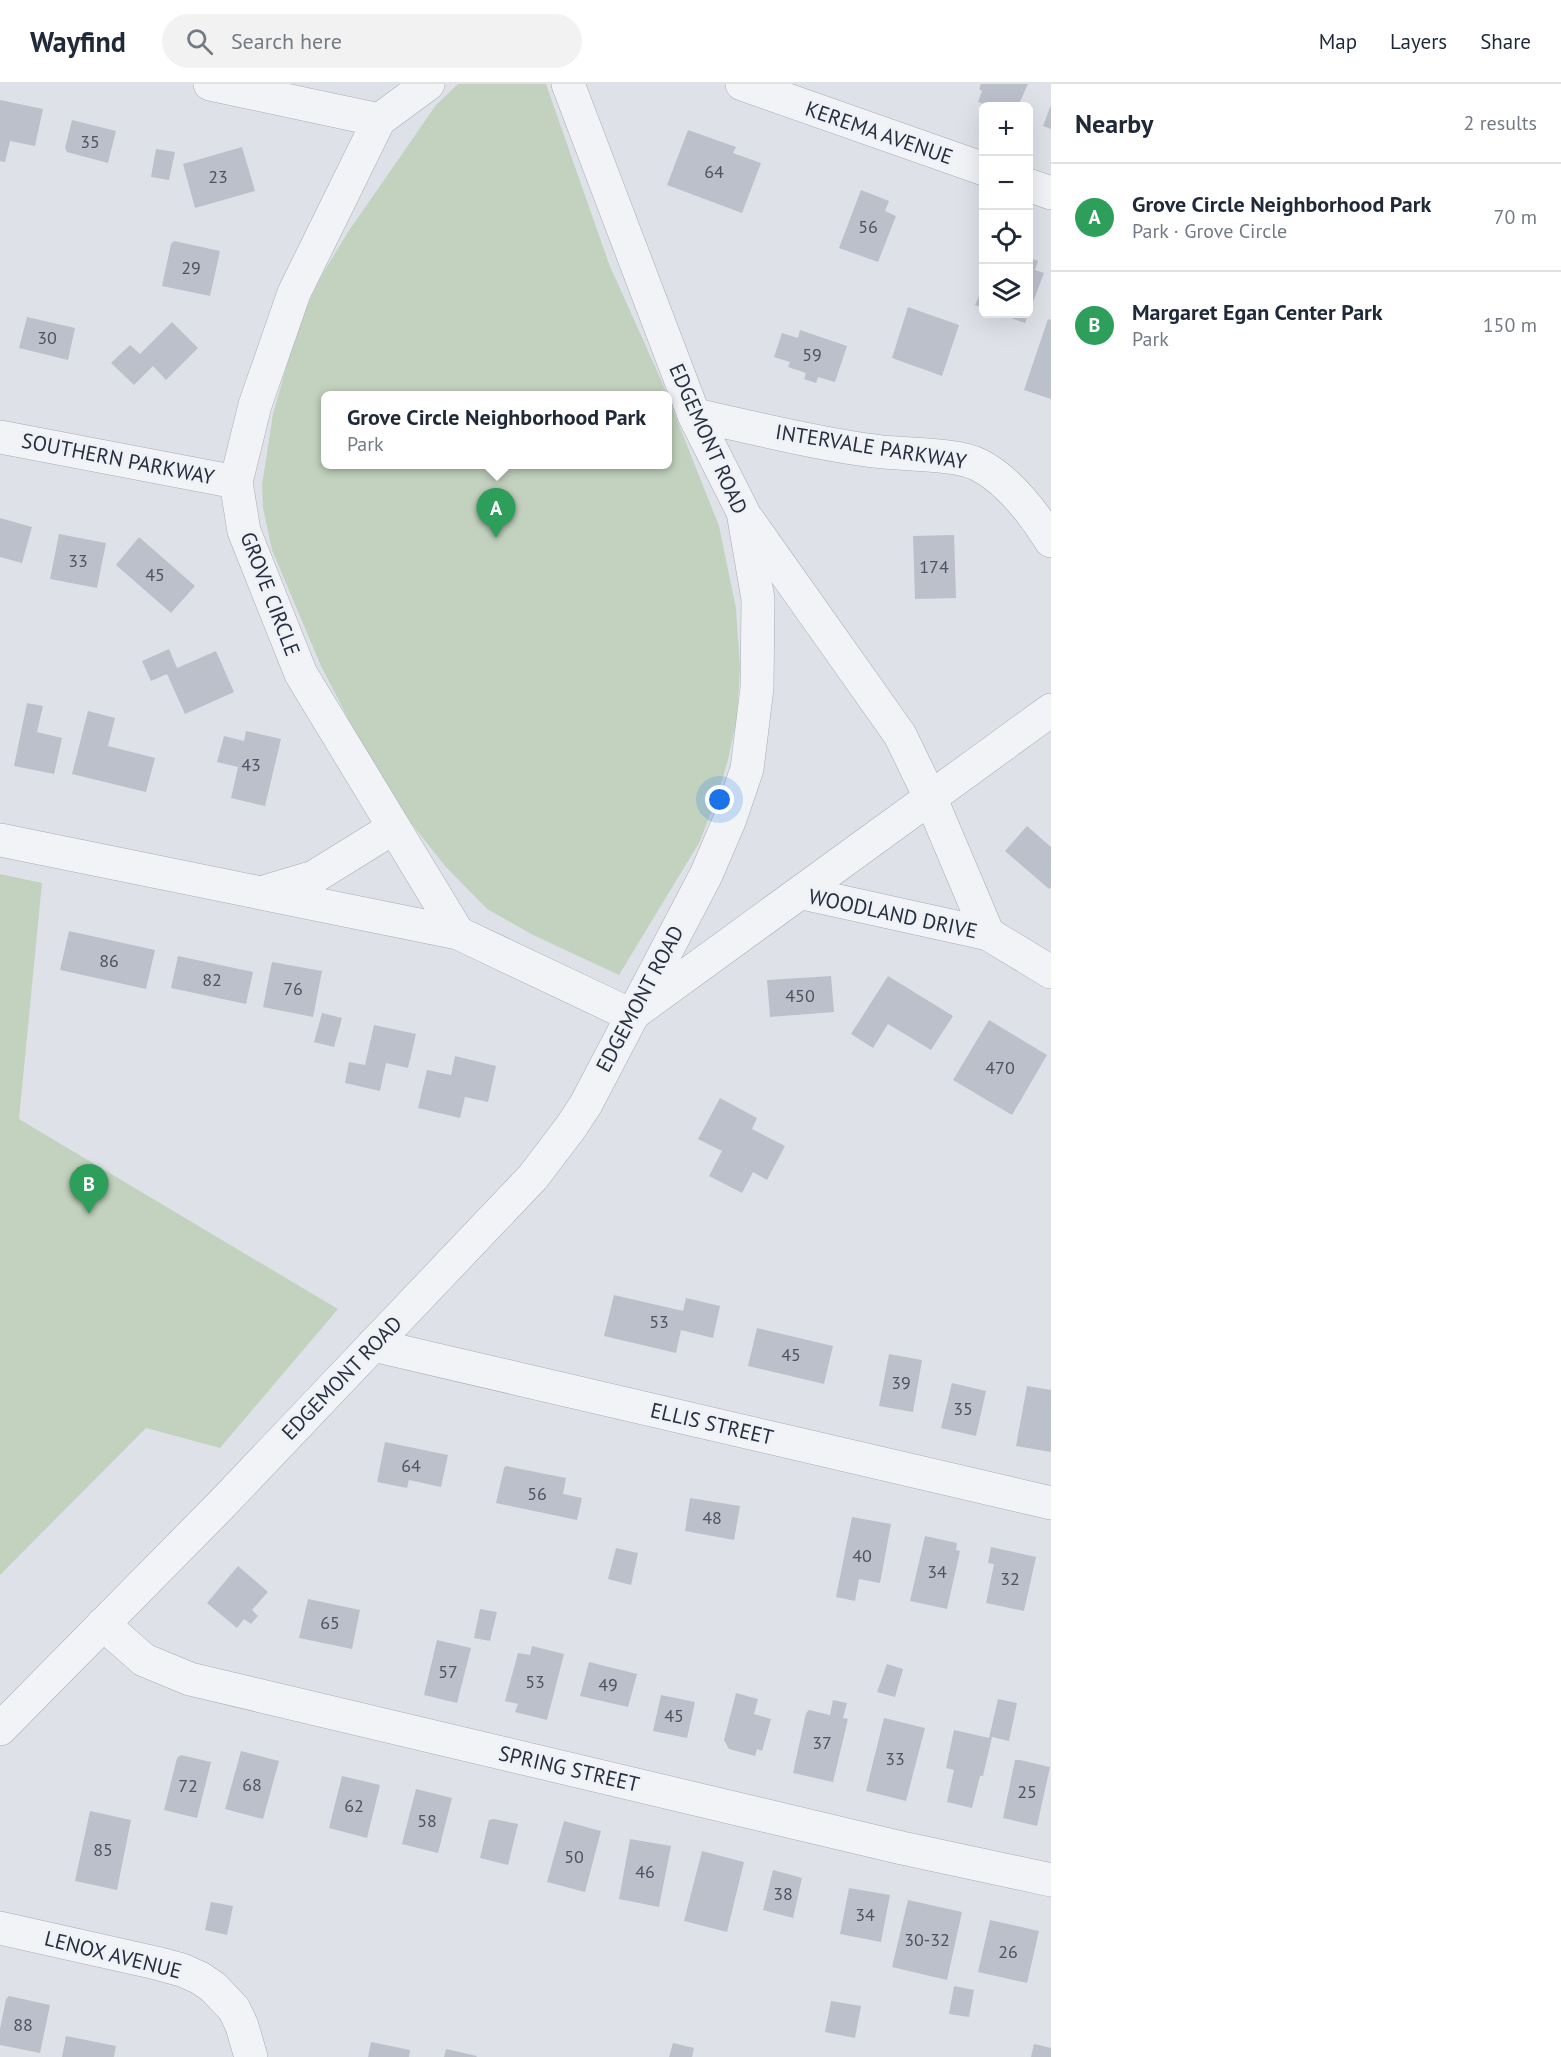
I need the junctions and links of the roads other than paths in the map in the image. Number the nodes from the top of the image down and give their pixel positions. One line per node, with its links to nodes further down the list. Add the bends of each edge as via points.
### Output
1 (210, 84): 5 (street)
2 (428, 84): 5 (street, GROVE CIRCLE)
3 (568, 84): 9 (street, EDGEMONT ROAD)
4 (742, 84): 6 (street, KEREMA AVENUE)
5 (379, 120): 11 (street, GROVE CIRCLE, via 294,293 255,405)
6 (979, 167)
7 (1033, 186): 8 (street)
8 (1051, 193)
9 (694, 415): 12 (street, EDGEMONT ROAD); 13 (street, INTERVALE PARKWAY, via 873,451 978,464 1036,517)
10 (0, 436): 11 (street, SOUTHERN PARKWAY)
11 (236, 482): 16 (street, GROVE CIRCLE, via 244,531 301,674)
12 (743, 512): 15 (street, WOODLAND DRIVE, via 900,735); 23 (street, EDGEMONT ROAD, via 758,599 757,688 747,769 706,875)
13 (1051, 541)
14 (1051, 710): 15 (street)
15 (930, 797): 19 (street); 21 (street, WOODLAND DRIVE)
16 (393, 828): 18 (street, via 314,877); 20 (street, GROVE CIRCLE)
17 (0, 840): 18 (street)
18 (259, 892): 20 (street)
19 (802, 893): 21 (street, WOODLAND DRIVE); 23 (street, WOODLAND DRIVE)
20 (458, 933): 23 (street)
21 (988, 934): 22 (street, WOODLAND DRIVE)
22 (1051, 972)
23 (631, 1015): 24 (street, EDGEMONT ROAD, via 586,1104 555,1149)
24 (373, 1345): 25 (street, ELLIS STREET); 26 (street, EDGEMONT ROAD)
25 (1051, 1503)
26 (103, 1624): 27 (street, EDGEMONT ROAD); 28 (street, SPRING STREET, via 144,1660 190,1679)
27 (0, 1729)
28 (1051, 1880)
29 (0, 1928): 30 (street, LENOX AVENUE, via 156,1963 200,1978 234,2009)
30 (251, 2057)

